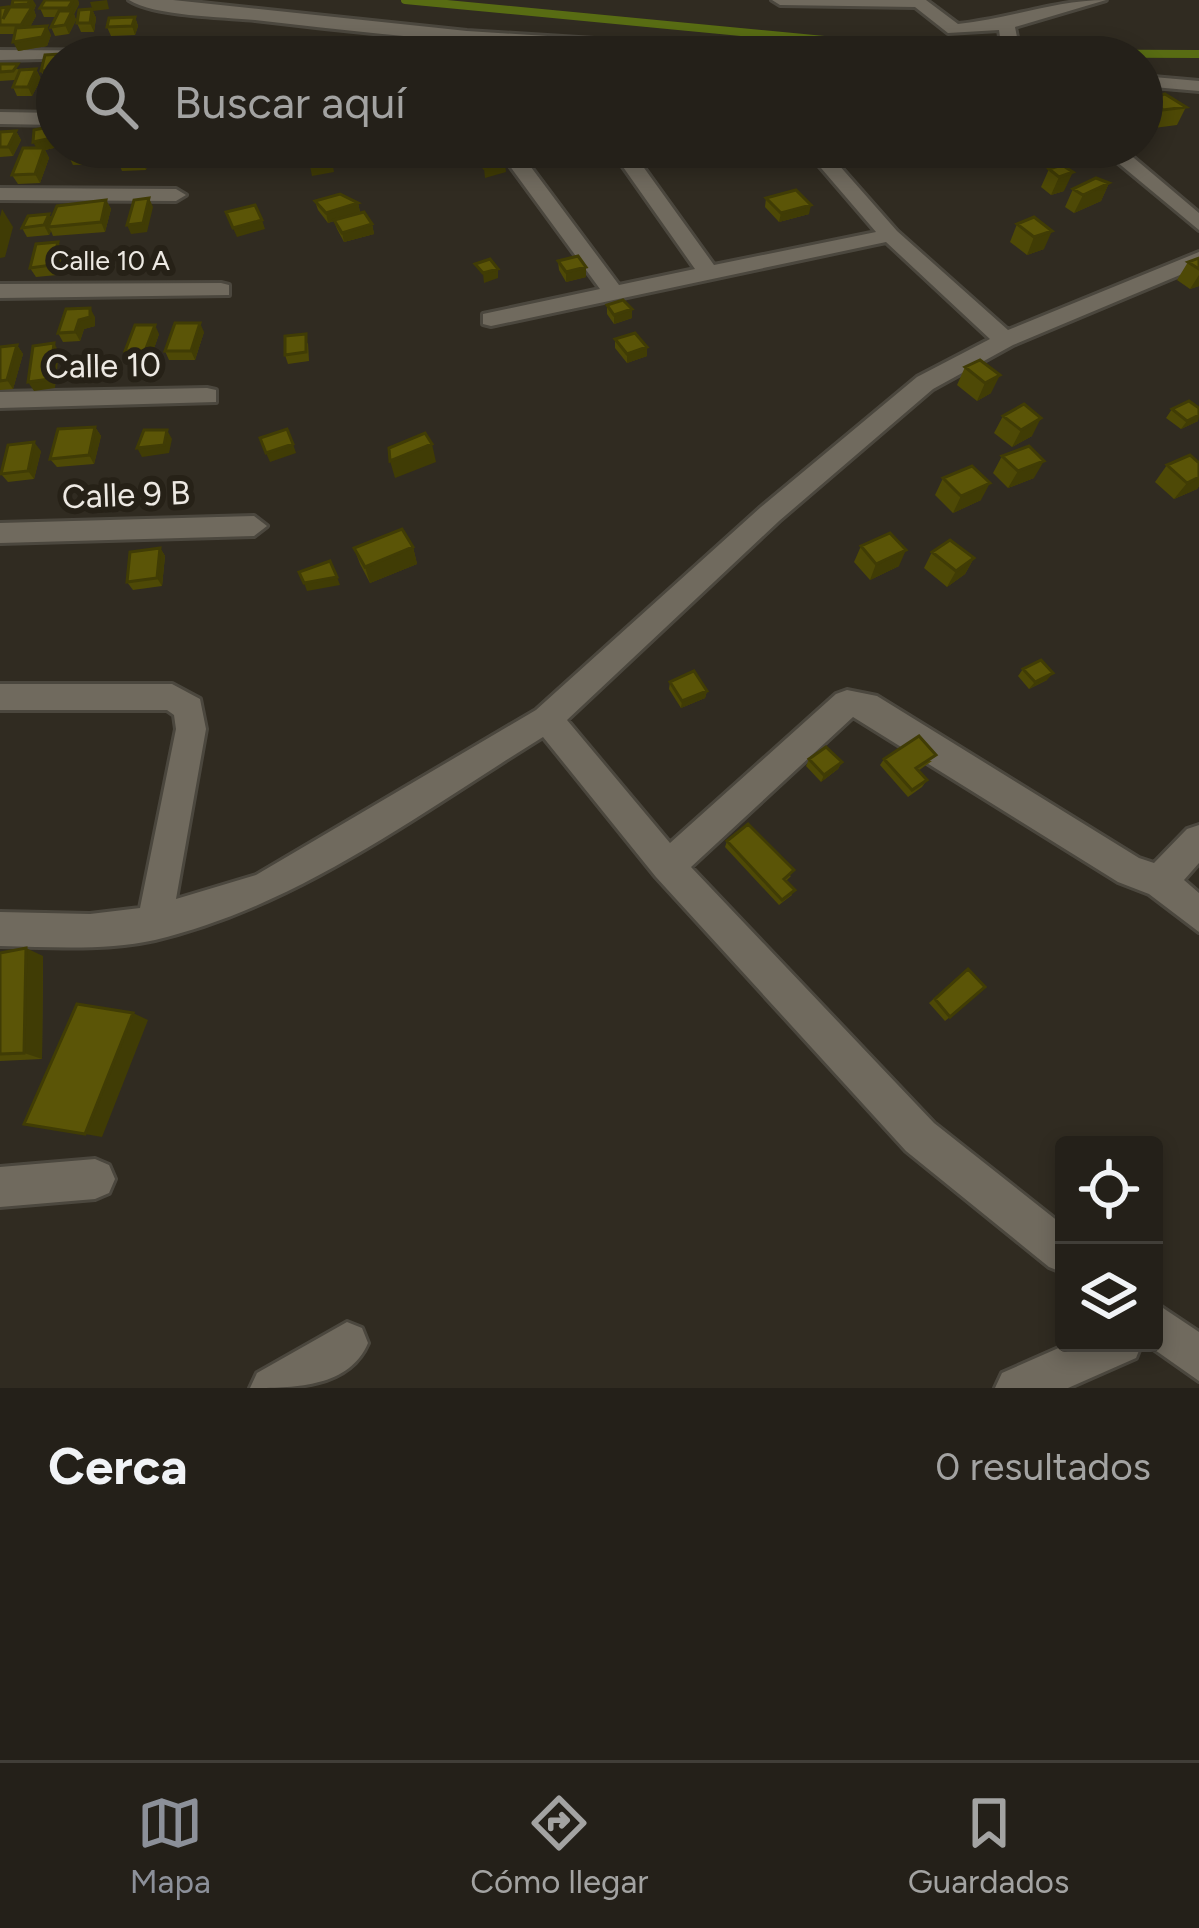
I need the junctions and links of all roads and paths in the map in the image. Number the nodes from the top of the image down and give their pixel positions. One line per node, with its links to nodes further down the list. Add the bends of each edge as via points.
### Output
1 (137, 0): 9 (street)
2 (780, 0): 5 (street)
3 (1031, 0): 7 (street)
4 (1098, 0): 7 (street)
5 (807, 1): 6 (street)
6 (918, 1): 8 (street, via 953,29)
7 (1048, 13): 8 (street)
8 (1006, 24): 12 (street)
9 (421, 33): 10 (street); 11 (street)
10 (423, 36)
11 (442, 36)
12 (1008, 36)
13 (0, 55): 14 (street)
14 (36, 55)
15 (1163, 84): 16 (street)
16 (1174, 85): 17 (street); 18 (street)
17 (1199, 86)
18 (1199, 104)
19 (0, 118): 20 (street)
20 (36, 118)
21 (522, 168): 33 (street)
22 (634, 168): 30 (street)
23 (831, 168): 28 (street)
24 (1134, 168): 27 (street)
25 (0, 194): 26 (street)
26 (176, 195)
27 (1199, 224)
28 (890, 235): 30 (street); 35 (street)
29 (1199, 259): 35 (street)
30 (709, 273): 33 (street)
31 (221, 290): 32 (street, Calle 10 A)
32 (0, 291)
33 (614, 293): 34 (street)
34 (491, 319)
35 (1005, 340): 41 (street, via 925,382)
36 (206, 396): 37 (street, Calle 10)
37 (0, 400)
38 (254, 526): 39 (street, Calle 9 B)
39 (0, 533)
40 (0, 697): 46 (street, via 172,697 189,708)
41 (547, 719): 43 (street); 46 (street, via 264,889)
42 (1199, 840): 44 (street)
43 (668, 866): 44 (street, via 848,703 866,705 1130,871); 50 (street, via 920,1137)
44 (1160, 881): 45 (street)
45 (1199, 915)
46 (154, 922): 47 (street, via 90,931)
47 (0, 928)
48 (95, 1179): 49 (street)
49 (0, 1187)
50 (1055, 1245)
51 (1163, 1339): 54 (street)
52 (347, 1342): 55 (street)
53 (1098, 1352): 56 (street)
54 (1199, 1359)
55 (272, 1388)
56 (1017, 1388)

